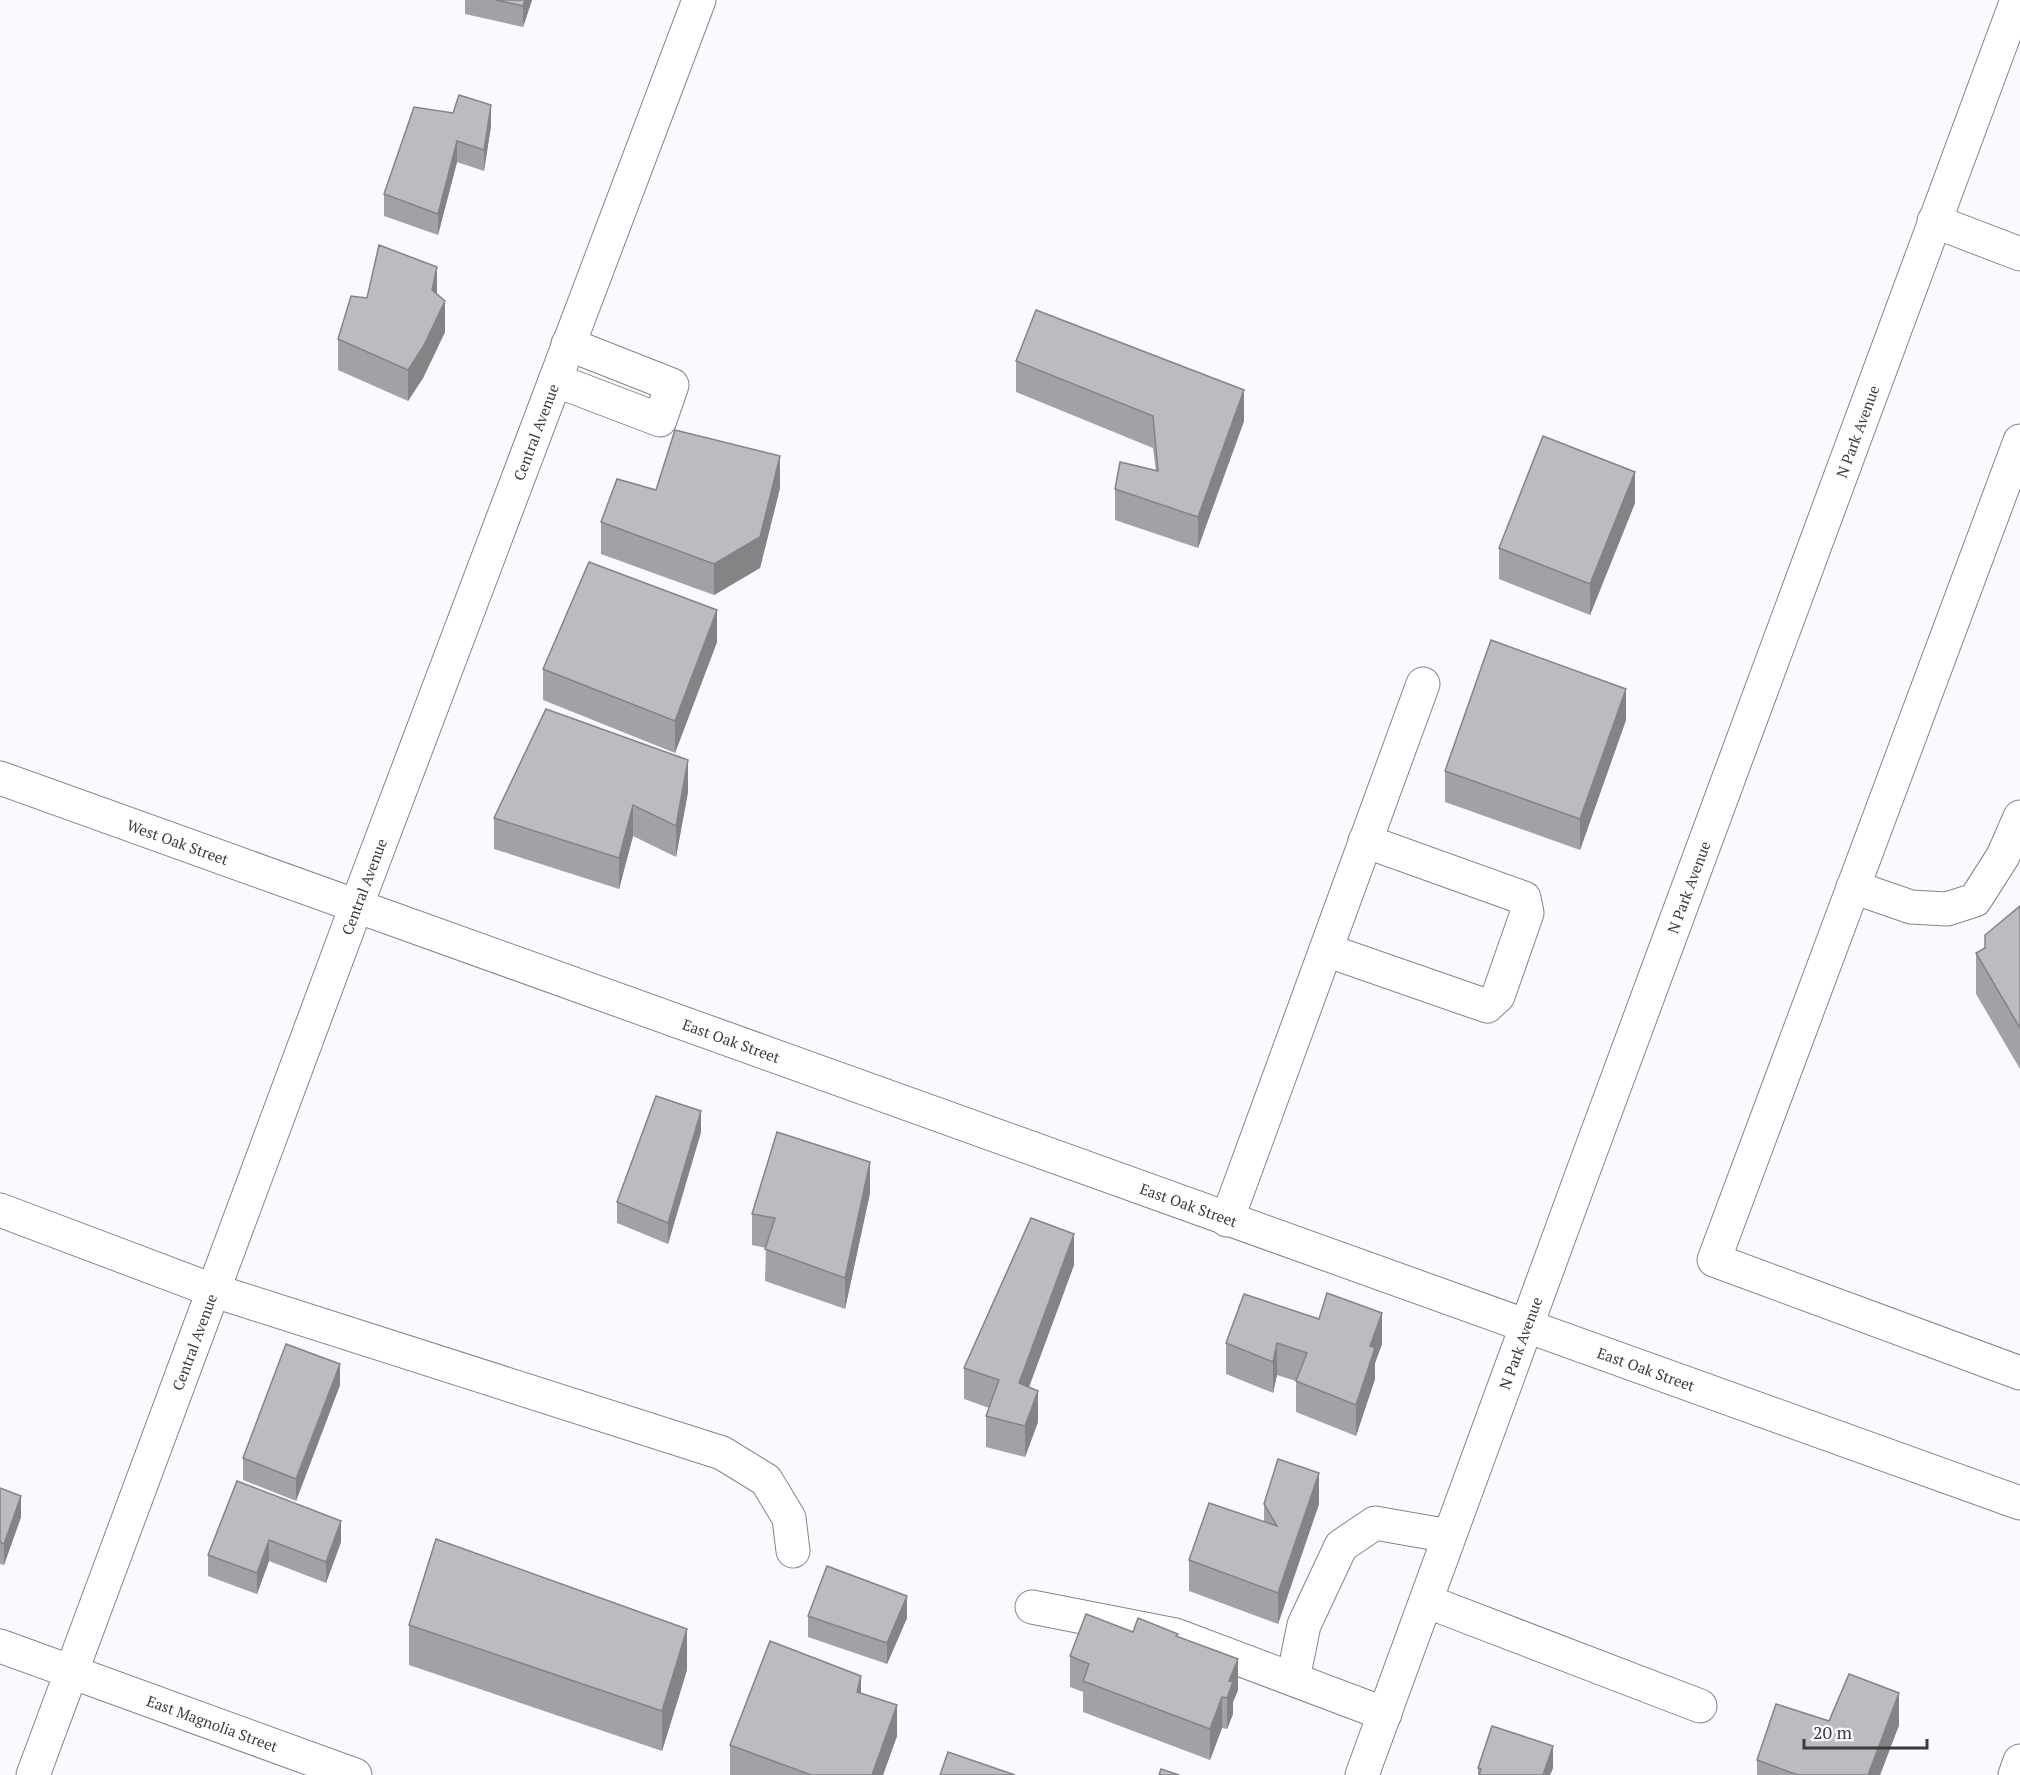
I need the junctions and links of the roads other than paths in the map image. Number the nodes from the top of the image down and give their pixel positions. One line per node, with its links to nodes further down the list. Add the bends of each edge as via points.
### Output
1 (699, 0): 5 (street, Central Avenue)
2 (2017, 0): 3 (street, N Park Avenue)
3 (1934, 221): 4 (street); 18 (street, N Park Avenue)
4 (2020, 254)
5 (568, 344): 6 (street, Central Avenue); 6 (street, via 672,385 660,420)
6 (555, 380): 13 (street, Central Avenue)
7 (2020, 441): 12 (street)
8 (1423, 684): 11 (street)
9 (0, 778): 13 (street, West Oak Street)
10 (2020, 818): 12 (street, via 2003,856 1975,900 1947,909 1911,907)
11 (1365, 841): 14 (street); 14 (street, via 1524,898 1527,913 1498,996 1487,1006)
12 (1853, 887): 19 (street, via 1714,1260)
13 (356, 907): 16 (street, East Oak Street); 17 (street, Central Avenue)
14 (1326, 950): 16 (street)
15 (0, 1210): 17 (street)
16 (1227, 1220): 18 (street, East Oak Street)
17 (212, 1290): 22 (street, via 722,1453 766,1480 789,1518); 26 (street, Central Avenue)
18 (1526, 1327): 20 (street, East Oak Street); 21 (street, N Park Avenue)
19 (2020, 1373)
20 (2020, 1503)
21 (1449, 1536): 23 (street, N Park Avenue); 27 (street, via 1375,1523 1341,1546 1304,1625)
22 (793, 1551)
23 (1426, 1601): 28 (street); 29 (street, N Park Avenue)
24 (1032, 1606): 27 (street, via 1175,1635)
25 (0, 1646): 26 (street, East Magnolia Street)
26 (70, 1672): 31 (street, Central Avenue); 32 (street, East Magnolia Street)
27 (1293, 1679): 29 (street)
28 (1700, 1706)
29 (1385, 1714): 33 (street, N Park Avenue)
30 (2020, 1761): 34 (street)
31 (33, 1775)
32 (355, 1775)
33 (1362, 1775)
34 (2015, 1775)

